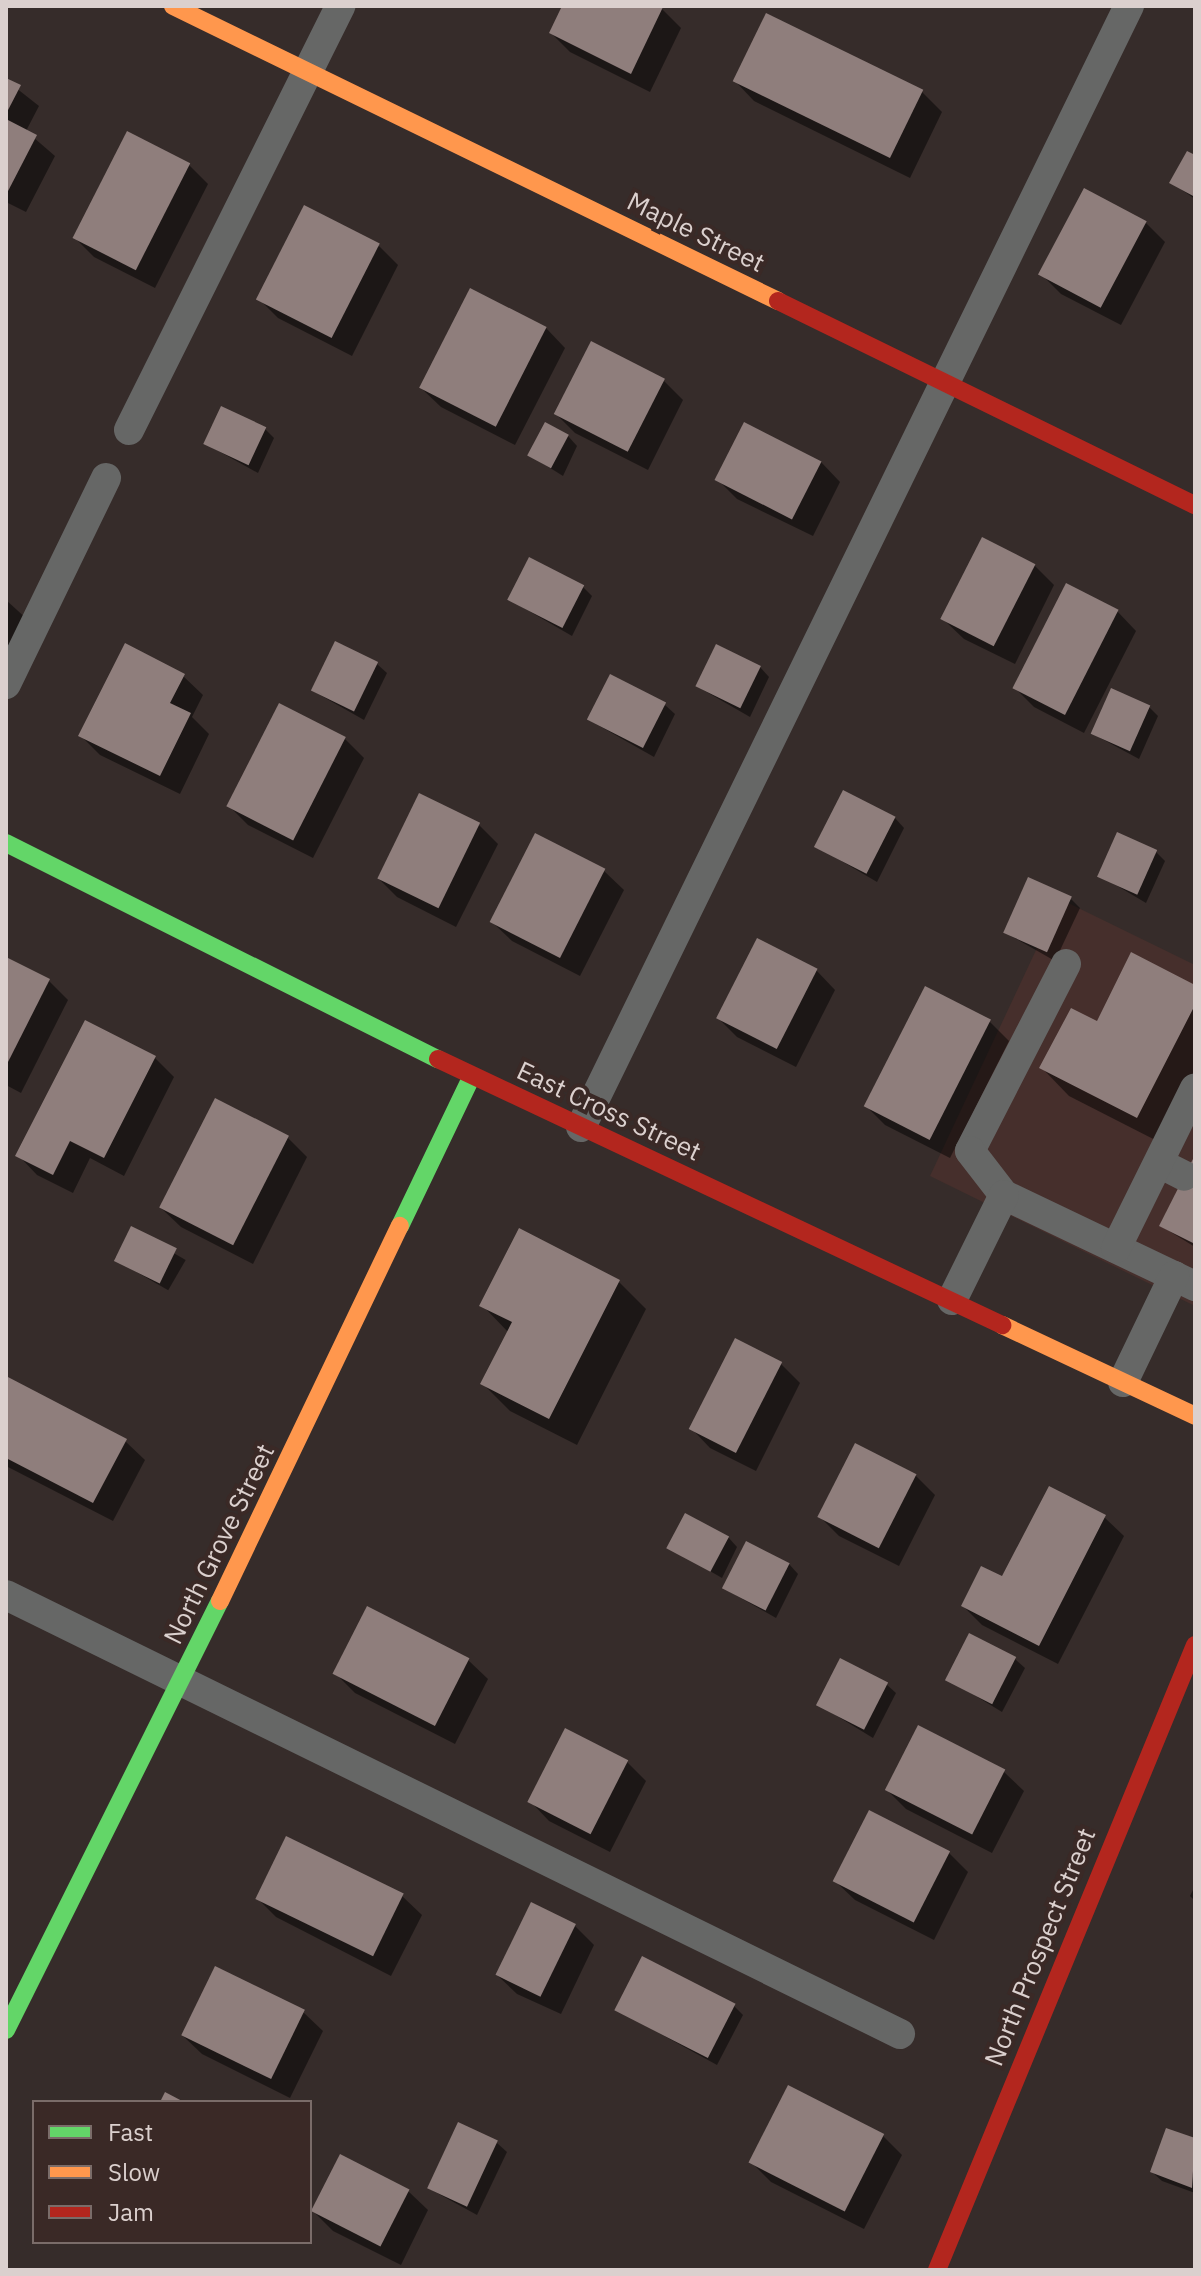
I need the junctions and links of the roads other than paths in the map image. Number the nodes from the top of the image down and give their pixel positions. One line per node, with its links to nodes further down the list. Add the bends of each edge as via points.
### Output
1 (173, 6): 4 (street, Maple Street)
2 (340, 6): 4 (lane)
3 (1129, 6): 5 (lane)
4 (307, 71): 5 (street, Maple Street); 6 (lane)
5 (942, 381): 8 (street, Maple Street); 14 (lane)
6 (129, 430)
7 (106, 478): 9 (lane)
8 (1195, 505)
9 (6, 684)
10 (6, 843): 12 (street, East Cross Street)
11 (1066, 964): 15 (lane, via 970,1151)
12 (472, 1076): 14 (street, East Cross Street); 23 (street, North Grove Street)
13 (1195, 1088): 16 (lane, via 1172,1170)
14 (581, 1127): 18 (street, East Cross Street)
15 (1004, 1195): 16 (lane); 18 (lane)
16 (1116, 1248): 17 (lane)
17 (1184, 1281): 19 (lane)
18 (952, 1300): 19 (street, East Cross Street)
19 (1123, 1382): 20 (street, East Cross Street)
20 (1195, 1416)
21 (6, 1595): 23 (lane)
22 (1195, 1645): 26 (street, North Prospect Street)
23 (182, 1680): 24 (street, North Grove Street); 25 (lane)
24 (6, 2030)
25 (900, 2034)
26 (937, 2270)

